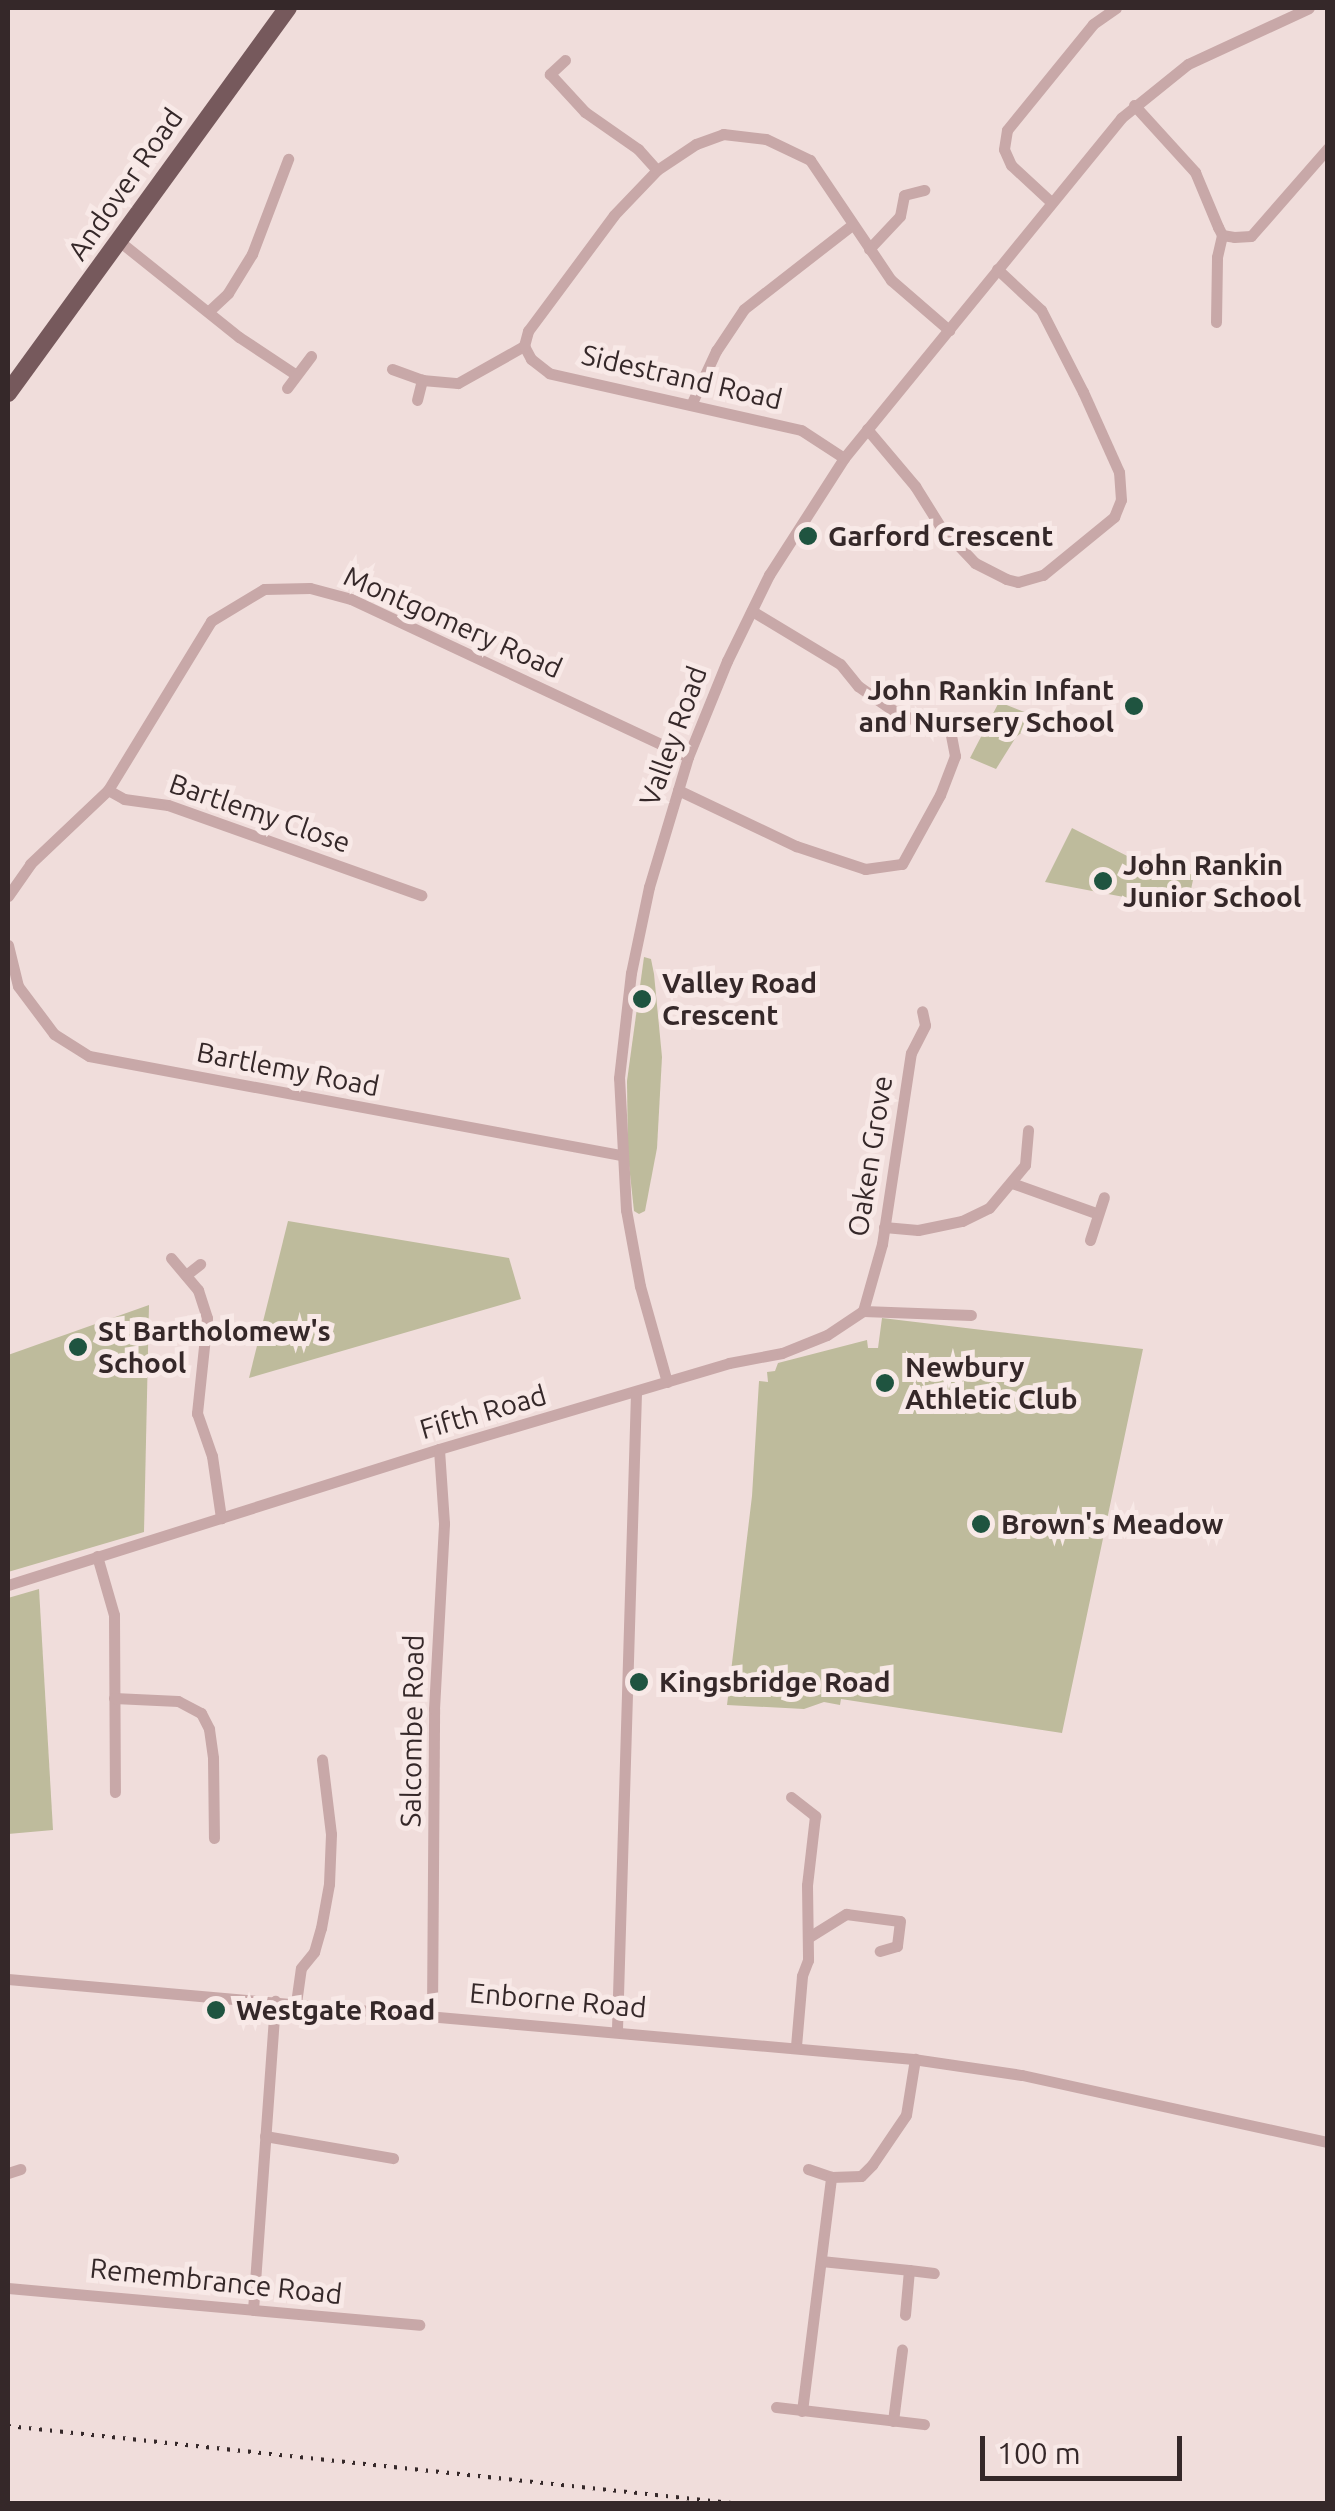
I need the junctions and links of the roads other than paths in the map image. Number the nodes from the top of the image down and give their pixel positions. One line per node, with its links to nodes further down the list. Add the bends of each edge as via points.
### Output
1 (288, 8): 13 (main road, Andover Road)
2 (1116, 8): 10 (street, via 1092,24 1008,130 1004,149 1011,166)
3 (1309, 8): 5 (street, Valley Road, via 1188,64)
4 (565, 60): 8 (street, via 550,74)
5 (1134, 105): 10 (street, Valley Road); 12 (street, via 1195,172)
6 (1328, 148): 12 (street, via 1251,236)
7 (288, 159): 16 (street, via 252,254)
8 (657, 170): 11 (street, via 723,134 766,140 810,160); 19 (street, via 614,214 540,312)
9 (924, 190): 14 (street, via 904,196 900,216)
10 (1051, 202): 15 (street, Valley Road)
11 (852, 226): 14 (street); 27 (street, via 744,309)
12 (1222, 235): 17 (street)
13 (119, 241): 16 (street); 25 (main road, Andover Road)
14 (869, 249): 18 (street, via 891,280)
15 (997, 269): 18 (street, Valley Road); 28 (street, via 1041,310 1083,392 1119,472 1121,500 1114,517 1043,574 1006,579 975,563 940,526)
16 (209, 311): 22 (street)
17 (1216, 322)
18 (949, 330): 28 (street, Valley Road)
19 (524, 346): 23 (street, via 458,382); 27 (street, Sidestrand Road, via 549,372)
20 (312, 356): 22 (street)
21 (392, 370): 23 (street)
22 (295, 374): 24 (street)
23 (422, 380): 26 (street)
24 (287, 388)
25 (8, 394)
26 (417, 400)
27 (691, 405): 29 (street, Sidestrand Road, via 801,430)
28 (867, 429): 29 (street, Valley Road)
29 (844, 458): 30 (street, Valley Road)
30 (752, 611): 31 (street, Valley Road); 33 (street, via 840,664 892,709 950,730 954,756 940,795 902,864 865,868 796,846)
31 (688, 757): 32 (street, Montgomery Road, via 351,599 310,588 264,589 210,621); 33 (street, Valley Road)
32 (108, 790): 34 (street, via 30,864); 35 (street, Bartlemy Close, via 168,805)
33 (678, 790): 39 (street, Valley Road, via 631,973 619,1078)
34 (8, 896)
35 (421, 896)
36 (8, 945): 39 (street, Bartlemy Road, via 18,986 54,1034 89,1056)
37 (922, 1011): 43 (street, Oaken Grove, via 925,1025 911,1053)
38 (1028, 1130): 40 (street, via 1025,1165)
39 (620, 1155): 50 (street, Valley Road, via 634,1258)
40 (1012, 1183): 42 (street); 43 (street, via 990,1208 962,1221 918,1230)
41 (1104, 1198): 42 (street)
42 (1096, 1213): 44 (street)
43 (884, 1228): 48 (street, Oaken Grove)
44 (1090, 1240)
45 (171, 1258): 47 (street)
46 (200, 1264): 47 (street)
47 (186, 1276): 53 (street, via 206,1318 197,1414 212,1456)
48 (862, 1311): 49 (street); 50 (street, Fifth Road, via 828,1335 782,1353)
49 (971, 1315)
50 (667, 1382): 51 (street, Fifth Road)
51 (636, 1393): 52 (street, Fifth Road); 67 (street)
52 (439, 1449): 53 (street, Fifth Road); 66 (street, Salcombe Road, via 444,1522 434,1709)
53 (221, 1518): 54 (street, Fifth Road)
54 (97, 1556): 55 (street, Fifth Road); 56 (street, via 114,1616)
55 (8, 1585)
56 (114, 1698): 58 (street); 60 (street, via 178,1701 201,1713 211,1743)
57 (322, 1760): 65 (street, via 329,1884)
58 (115, 1792)
59 (791, 1797): 61 (street, via 815,1816)
60 (214, 1838)
61 (808, 1937): 62 (street, via 846,1914 900,1920 897,1946); 68 (street)
62 (880, 1951)
63 (8, 1979): 64 (street, Enborne Road)
64 (275, 2001): 65 (street, Enborne Road); 70 (street)
65 (296, 2003): 66 (street, Enborne Road)
66 (432, 2014): 67 (street, Enborne Road)
67 (617, 2029): 68 (street, Enborne Road)
68 (796, 2046): 69 (street, Enborne Road)
69 (915, 2059): 71 (street, Enborne Road, via 1102,2091); 74 (street, via 912,2094 896,2131 861,2176)
70 (265, 2136): 72 (street); 79 (street)
71 (1328, 2142)
72 (393, 2158)
73 (808, 2169): 74 (street)
74 (832, 2177): 75 (street)
75 (821, 2261): 76 (street); 84 (street)
76 (909, 2270): 77 (street); 80 (street)
77 (934, 2274)
78 (8, 2288): 79 (street, Remembrance Road)
79 (253, 2310): 81 (street, Remembrance Road)
80 (905, 2314)
81 (420, 2325)
82 (902, 2350): 85 (street)
83 (776, 2407): 84 (street)
84 (802, 2411): 85 (street)
85 (893, 2420): 86 (street)
86 (924, 2424)

